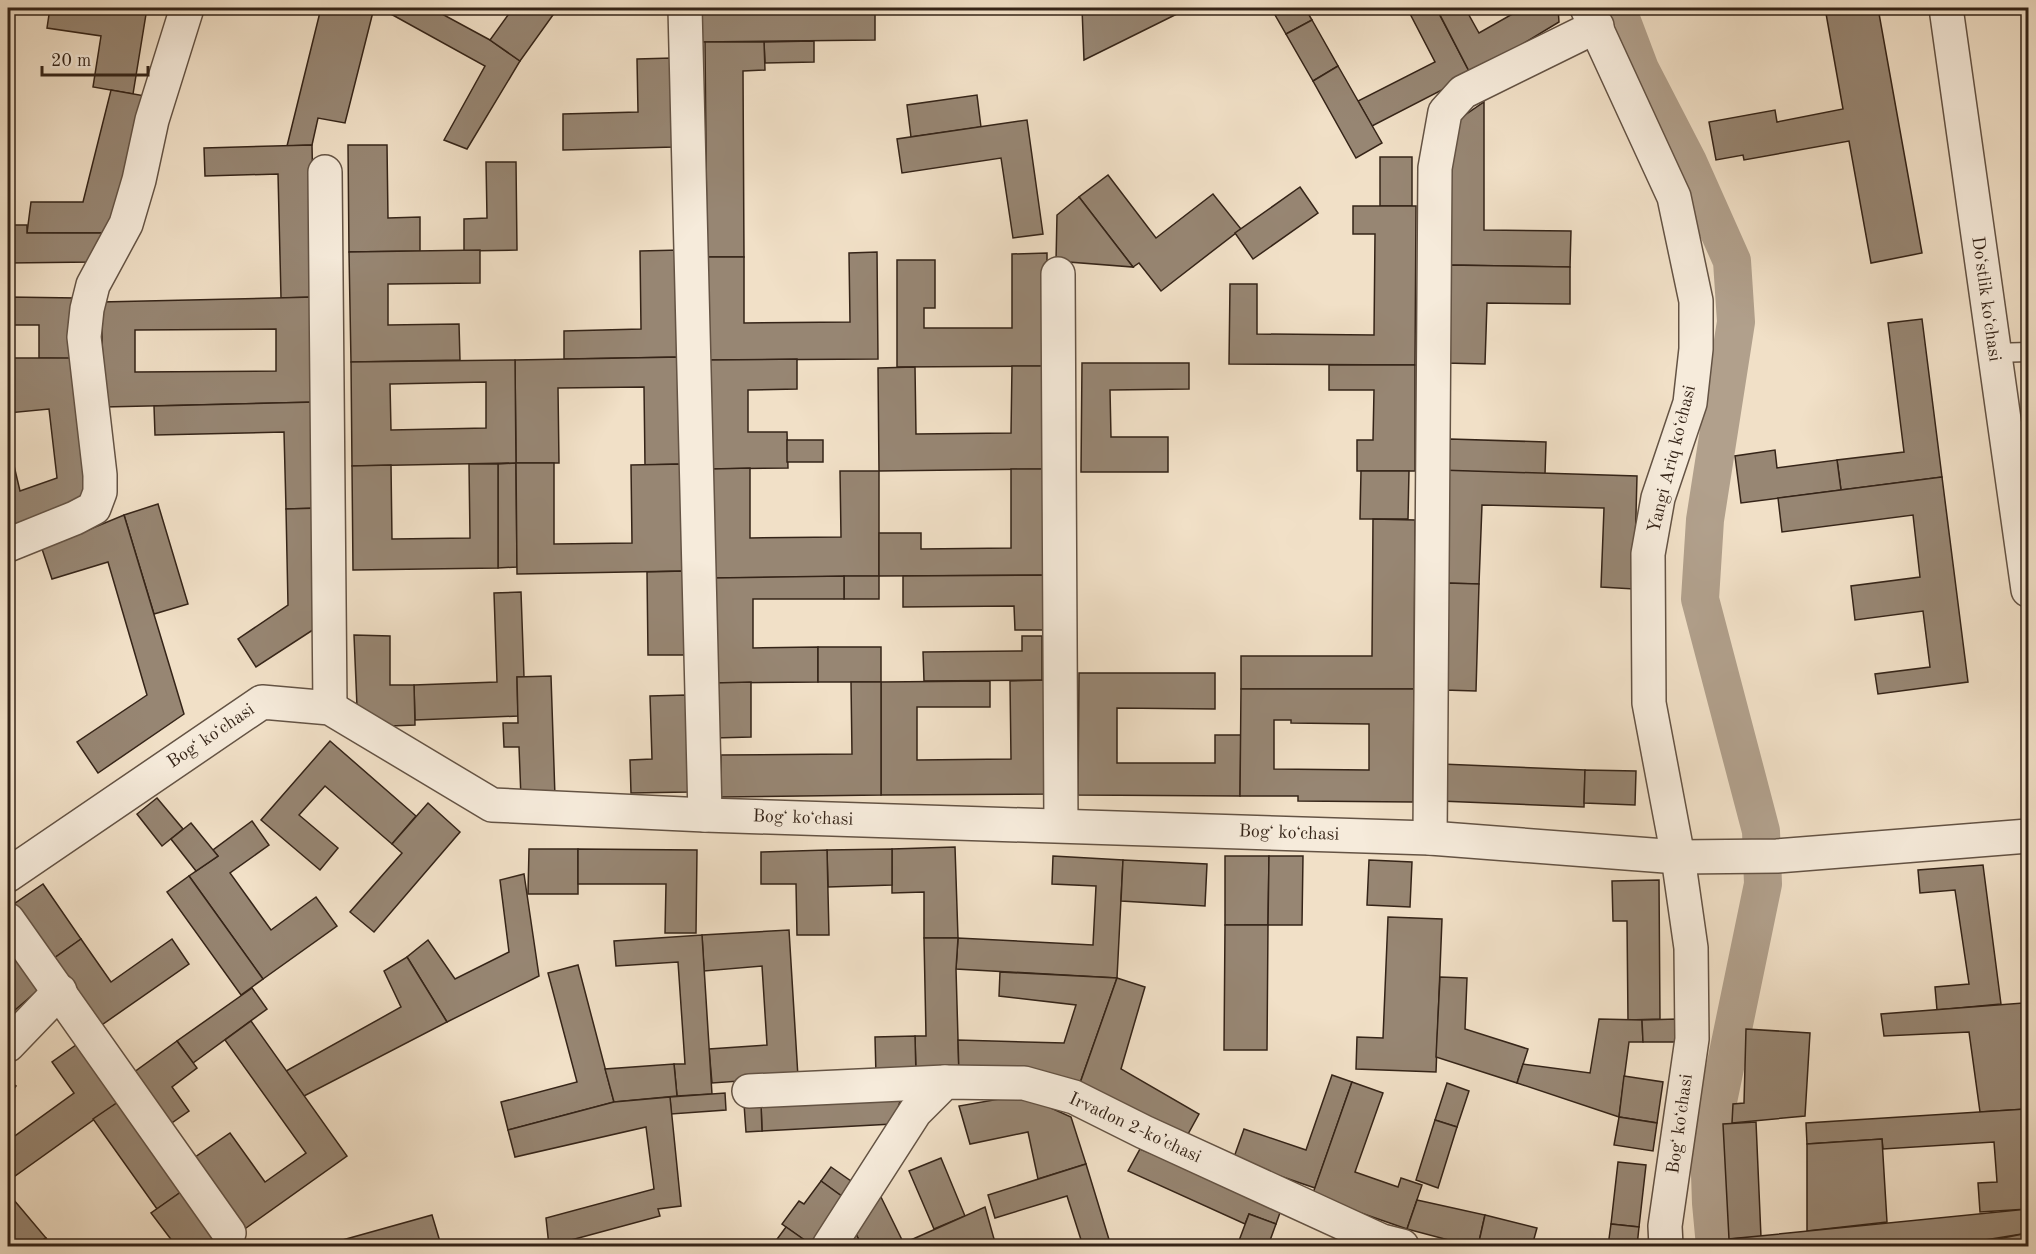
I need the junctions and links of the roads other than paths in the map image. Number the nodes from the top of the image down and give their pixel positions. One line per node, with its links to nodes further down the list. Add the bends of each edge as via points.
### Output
1 (187, 8): 9 (street, via 152,120 126,224 93,285 87,309 84,337 100,492 94,508)
2 (685, 8): 12 (street)
3 (1946, 8): 8 (street, Doʻstlik koʻchasi)
4 (1592, 17): 15 (street, via 1463,92 1445,112 1440,131 1435,168); 16 (street, Yangi Ariq koʻchasi, via 1674,197 1696,301 1690,403 1658,498 1648,554 1649,703)
5 (325, 172): 11 (street)
6 (1058, 274): 13 (street)
7 (2028, 352): 8 (lane)
8 (1994, 353): 10 (street, Doʻstlik koʻchasi)
9 (8, 545)
10 (2028, 590)
11 (330, 708): 12 (street, Bogʻ koʻchasi, via 492,805); 17 (street, Bogʻ koʻchasi, via 262,702)
12 (705, 815): 13 (street, Bogʻ koʻchasi)
13 (1061, 825): 15 (street, Bogʻ koʻchasi)
14 (2028, 836): 16 (street, Bogʻ koʻchasi, via 1777,856)
15 (1430, 838): 16 (street, Bogʻ koʻchasi)
16 (1678, 857): 26 (street, Bogʻ koʻchasi, via 1691,948 1692,1039 1665,1226)
17 (8, 875)
18 (8, 920): 19 (street)
19 (60, 991): 20 (street); 23 (street)
20 (8, 1045)
21 (945, 1082): 22 (street, Irvadon 2-koʼchasi); 24 (street, Irvadon 2-koʼchasi, via 1024,1083 1074,1098); 25 (street, via 915,1112)
22 (749, 1091)
23 (229, 1233)
24 (1384, 1245)
25 (829, 1246)
26 (1666, 1246)

